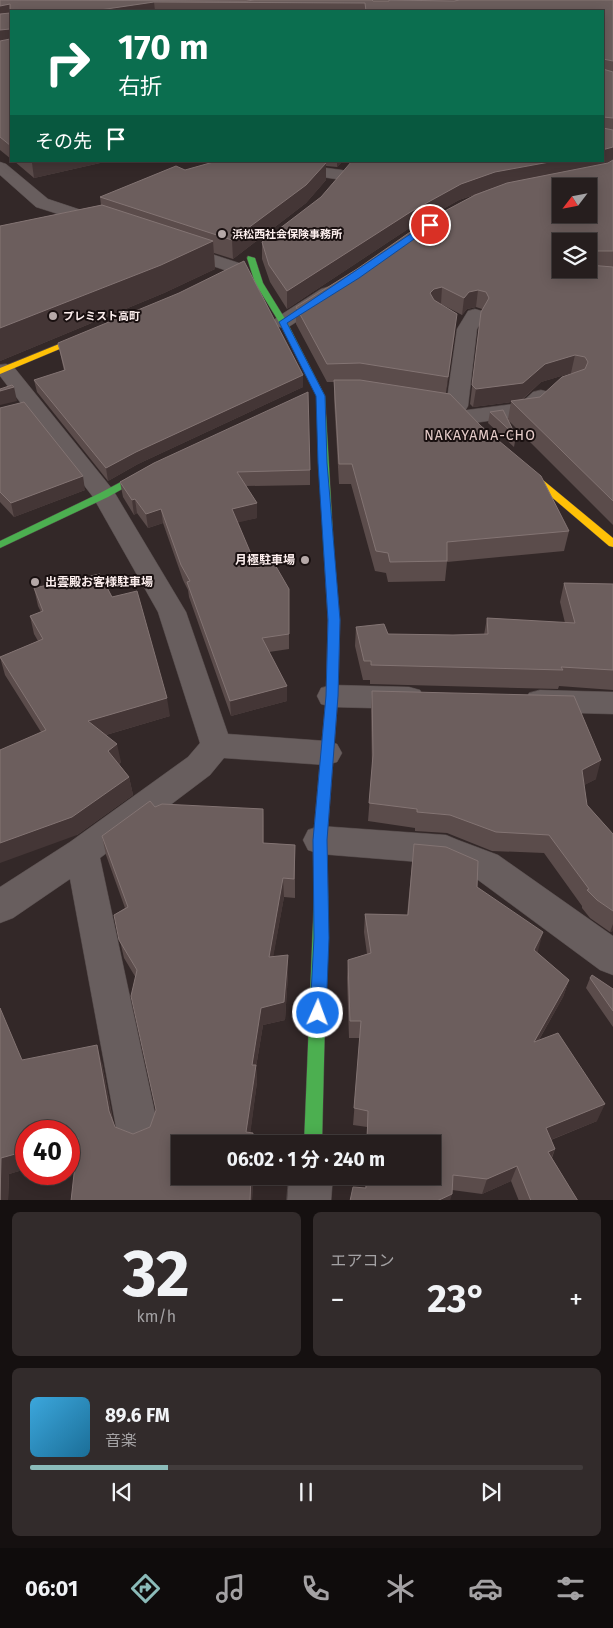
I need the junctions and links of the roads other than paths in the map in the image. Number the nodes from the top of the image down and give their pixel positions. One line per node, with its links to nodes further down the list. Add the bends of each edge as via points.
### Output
1 (273, 165): 3 (street)
2 (0, 167): 4 (street, via 42,203)
3 (341, 176)
4 (114, 226)
5 (164, 243): 6 (street)
6 (236, 268): 7 (street); 10 (street, via 254,255 259,283)
7 (219, 277)
8 (340, 286): 10 (street)
9 (464, 321): 13 (street, via 462,414 528,409 550,389)
10 (283, 322): 15 (street)
11 (107, 327): 12 (street)
12 (3, 370): 18 (street, via 21,408)
13 (557, 387)
14 (335, 391): 15 (street)
15 (314, 393): 21 (street, via 321,396 334,620)
16 (509, 456): 19 (street)
17 (165, 462): 18 (street)
18 (104, 495): 20 (street); 25 (street, via 172,612)
19 (613, 544)
20 (0, 545)
21 (332, 696): 22 (street); 26 (street)
22 (439, 699)
23 (516, 701): 24 (street)
24 (613, 703)
25 (216, 745): 26 (street); 28 (street, via 198,766)
26 (326, 753): 27 (street)
27 (320, 840): 30 (street, via 446,850 486,866); 32 (street, via 321,938)
28 (82, 852): 29 (street); 31 (street)
29 (0, 907)
30 (613, 958)
31 (138, 1127)
32 (313, 1135)
33 (311, 1185): 34 (street)
34 (309, 1200)

